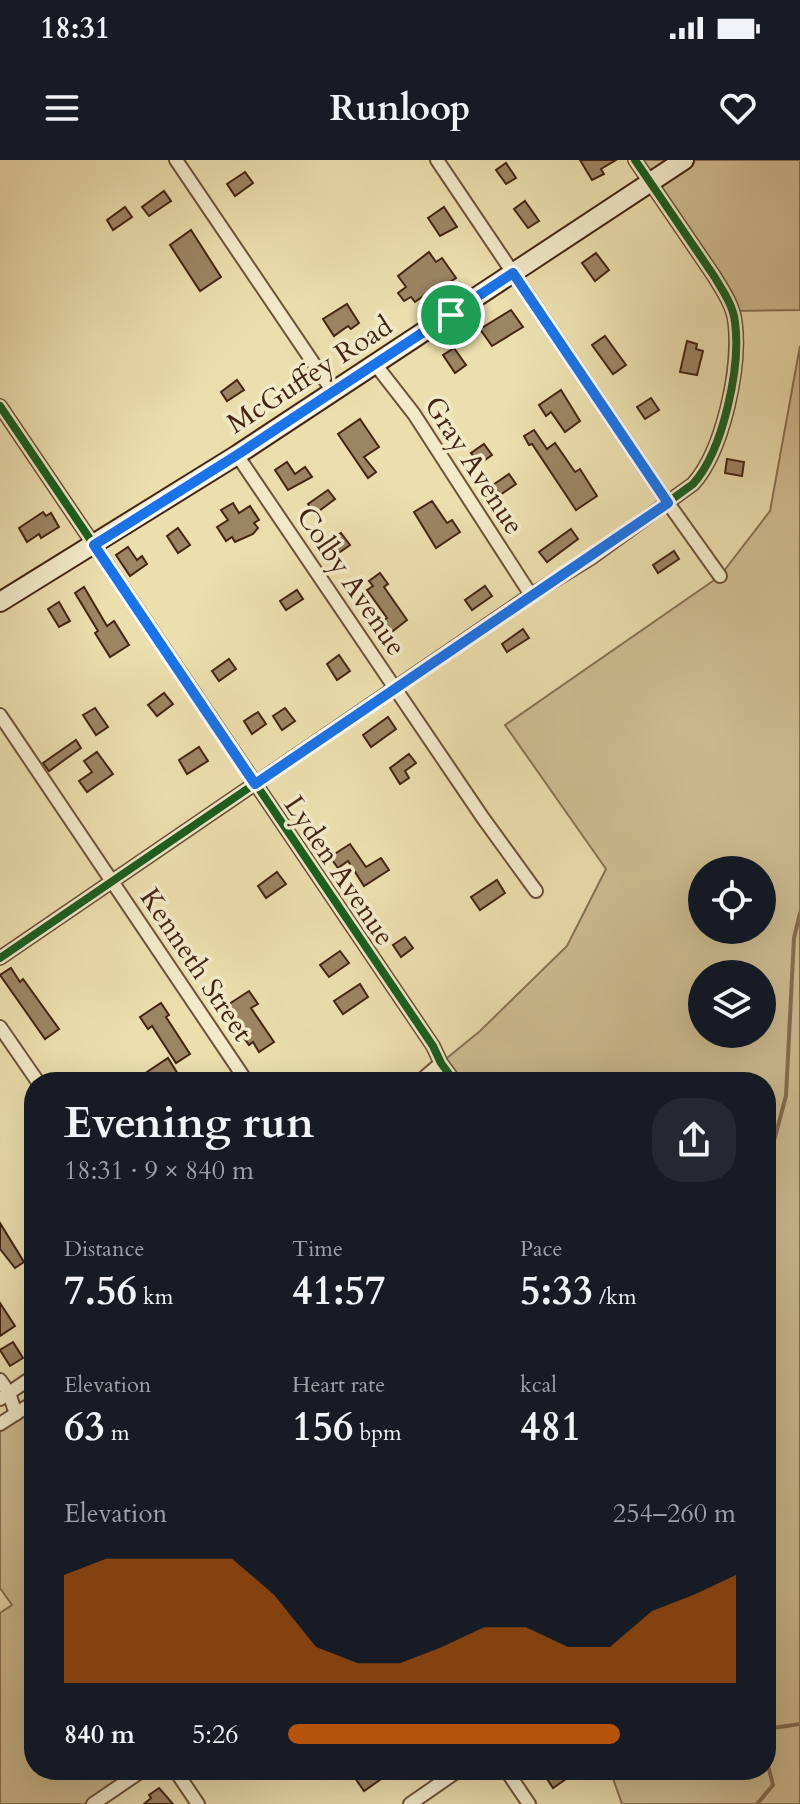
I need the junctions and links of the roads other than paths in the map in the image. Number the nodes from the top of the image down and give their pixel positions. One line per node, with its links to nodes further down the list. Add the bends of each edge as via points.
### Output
1 (176, 160): 8 (street)
2 (437, 160): 6 (street)
3 (635, 160): 5 (street)
4 (684, 160): 5 (street, McGuffey Road)
5 (651, 183): 6 (street, McGuffey Road); 11 (street, via 725,295 736,336 730,391 713,456 693,484)
6 (513, 273): 7 (street, McGuffey Road); 11 (street)
7 (375, 364): 8 (street, McGuffey Road); 14 (street, Gray Avenue, via 414,414)
8 (333, 392): 10 (street, McGuffey Road)
9 (0, 406): 12 (street, Lyden Avenue)
10 (237, 455): 12 (street, McGuffey Road); 16 (street, Colby Avenue)
11 (668, 503): 13 (street); 14 (street)
12 (94, 545): 15 (street, McGuffey Road); 18 (street, Lyden Avenue)
13 (720, 576)
14 (531, 595): 16 (street)
15 (0, 602)
16 (396, 689): 18 (street); 20 (street, Colby Avenue)
17 (0, 715): 19 (street, Kenneth Street)
18 (255, 784): 19 (street); 23 (street, Lyden Avenue)
19 (112, 881): 21 (street); 25 (street, Kenneth Street)
20 (536, 891)
21 (0, 958)
22 (0, 1027): 24 (street)
23 (441, 1063): 26 (street); 27 (street, Lyden Avenue)
24 (31, 1072)
25 (240, 1072)
26 (431, 1072)
27 (448, 1072)
28 (0, 1380): 30 (street)
29 (24, 1383): 30 (street)
30 (4, 1396): 32 (street)
31 (24, 1409): 32 (street)
32 (16, 1414): 33 (street)
33 (0, 1424)
34 (128, 1780): 38 (street)
35 (182, 1780): 39 (street)
36 (445, 1780): 40 (street)
37 (513, 1780): 41 (street)
38 (93, 1804)
39 (198, 1804)
40 (410, 1804)
41 (529, 1804)

